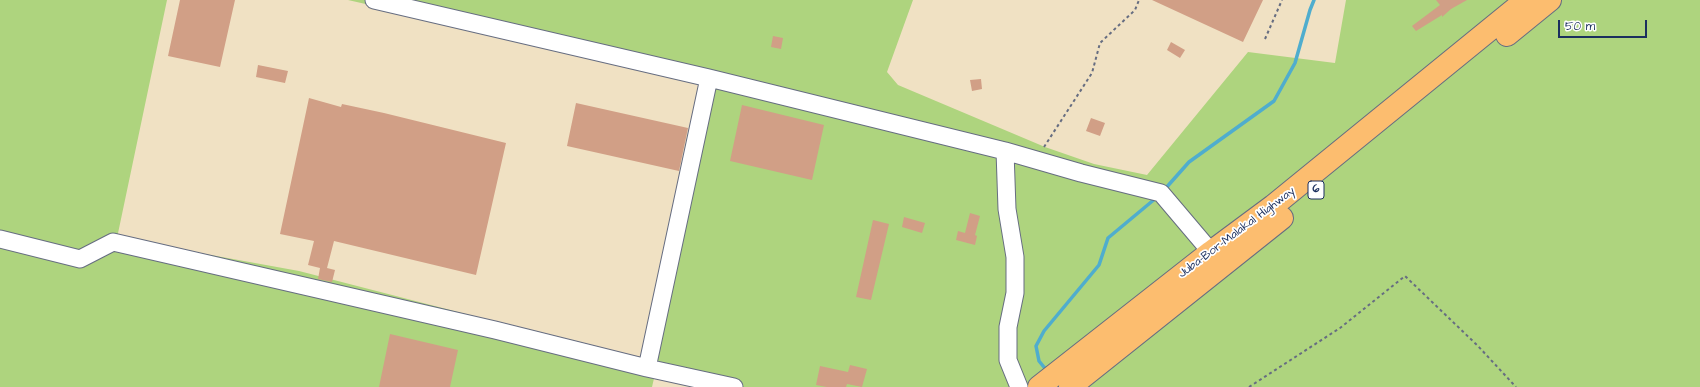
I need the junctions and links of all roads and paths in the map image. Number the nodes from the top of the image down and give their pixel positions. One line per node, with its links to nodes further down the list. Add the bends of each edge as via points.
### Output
1 (374, 0): 7 (street)
2 (1138, 0): 8 (path, via 1135,10 1100,43 1092,73 1045,147)
3 (1282, 0): 6 (path)
4 (1526, 0): 11 (highway, Juba-Bor-Malakal Highway / 6, via 1273,206)
5 (1550, 0): 13 (highway, Juba-Bor-Malakal Highway / 6, via 1132,339)
6 (1265, 39)
7 (709, 78): 9 (street); 12 (street)
8 (1038, 147)
9 (1005, 151): 11 (street, via 1161,193); 15 (street, via 1008,209 1015,257 1015,293 1008,327 1008,360)
10 (0, 239): 12 (street, via 80,259 113,242 495,330)
11 (1211, 252): 13 (highway, Juba-Bor-Malakal Highway / 6)
12 (647, 368): 14 (street)
13 (1072, 377): 16 (highway, Juba-Bor-Malakal Highway / 6)
14 (734, 387)
15 (1018, 387)
16 (1039, 387)
17 (1249, 387): 18 (path, via 1340,328 1405,276 1478,346)
18 (1516, 387)

